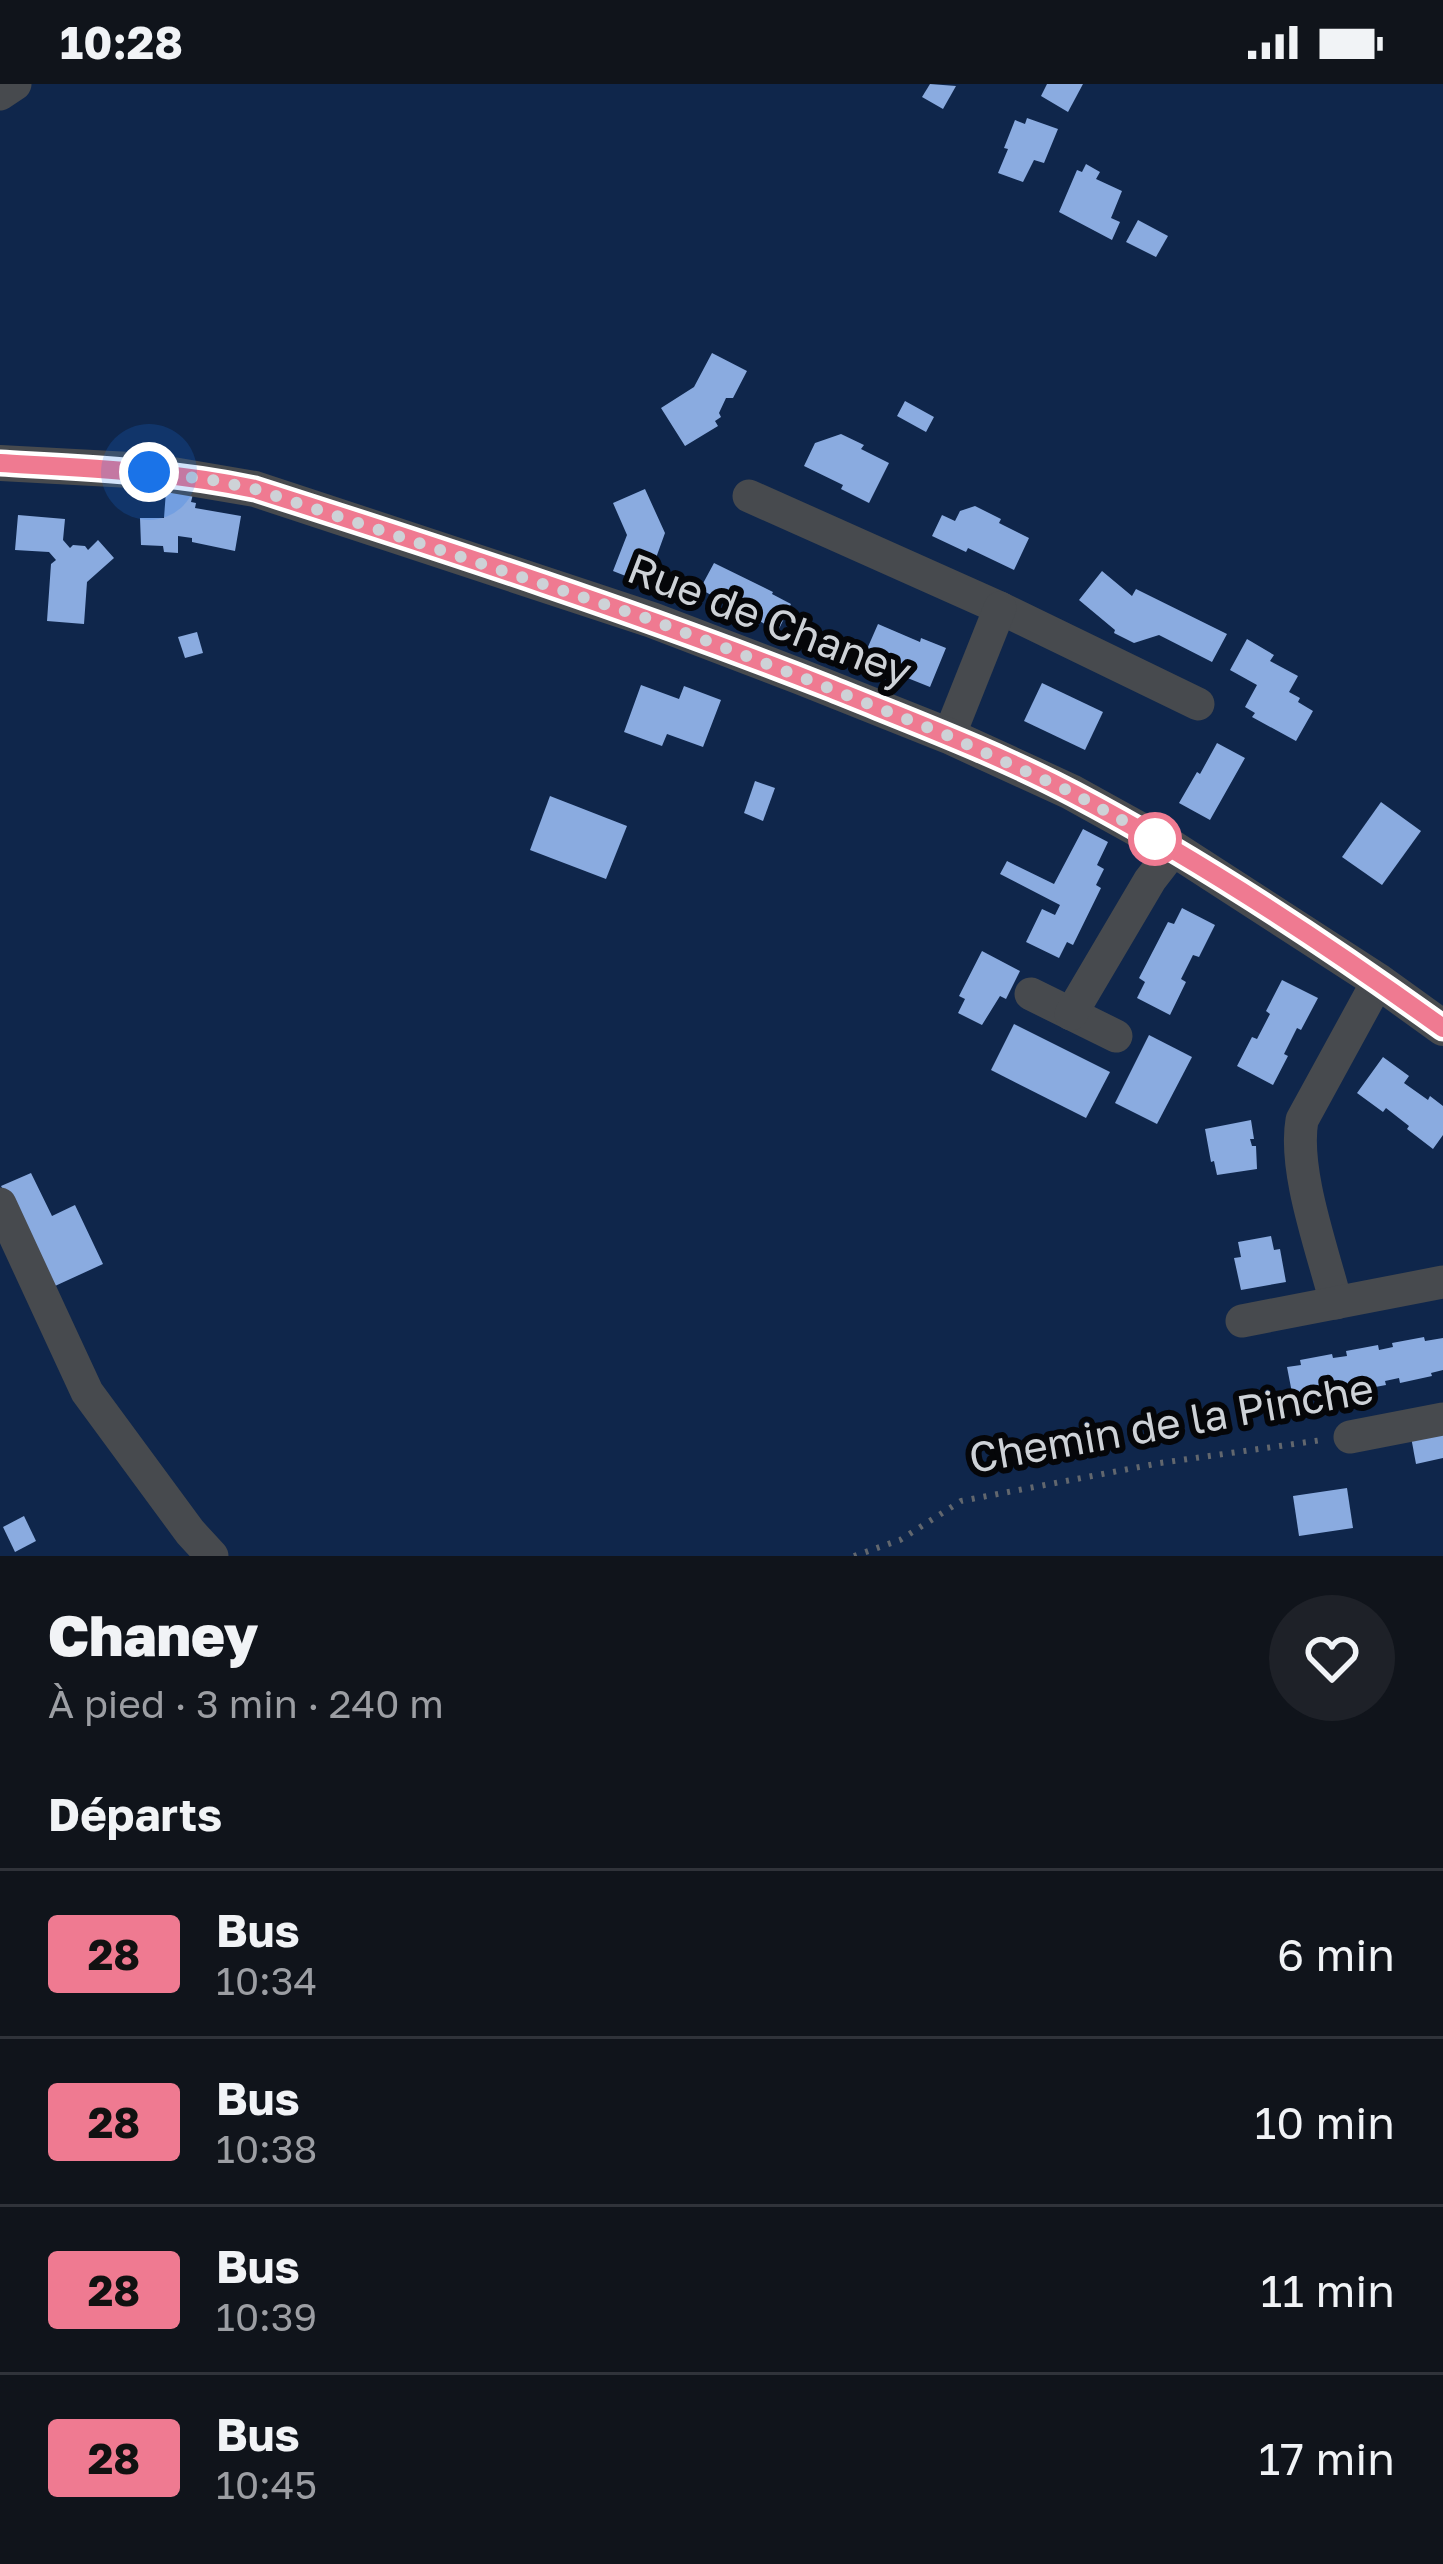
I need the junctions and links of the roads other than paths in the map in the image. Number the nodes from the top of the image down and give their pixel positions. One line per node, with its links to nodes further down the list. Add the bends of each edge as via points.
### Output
1 (15, 84): 2 (street)
2 (0, 94)
3 (0, 463): 7 (street, Rue de Chaney, via 149,472 255,489 652,620)
4 (749, 496): 5 (street)
5 (1000, 608): 6 (street); 7 (street)
6 (1198, 704)
7 (949, 736): 8 (street, Rue de Chaney)
8 (1174, 849): 9 (street, Rue de Chaney); 11 (street)
9 (1378, 982): 12 (street, Rue de Chaney); 16 (street, via 1298,1139)
10 (1030, 994): 11 (street)
11 (1071, 1014): 13 (street)
12 (1443, 1028)
13 (1116, 1036)
14 (0, 1204): 20 (street, via 87,1393)
15 (1443, 1282): 16 (street)
16 (1336, 1303): 17 (street)
17 (1242, 1321)
18 (1443, 1420): 19 (street, Chemin de la Pinche)
19 (1350, 1437)
20 (212, 1556)

